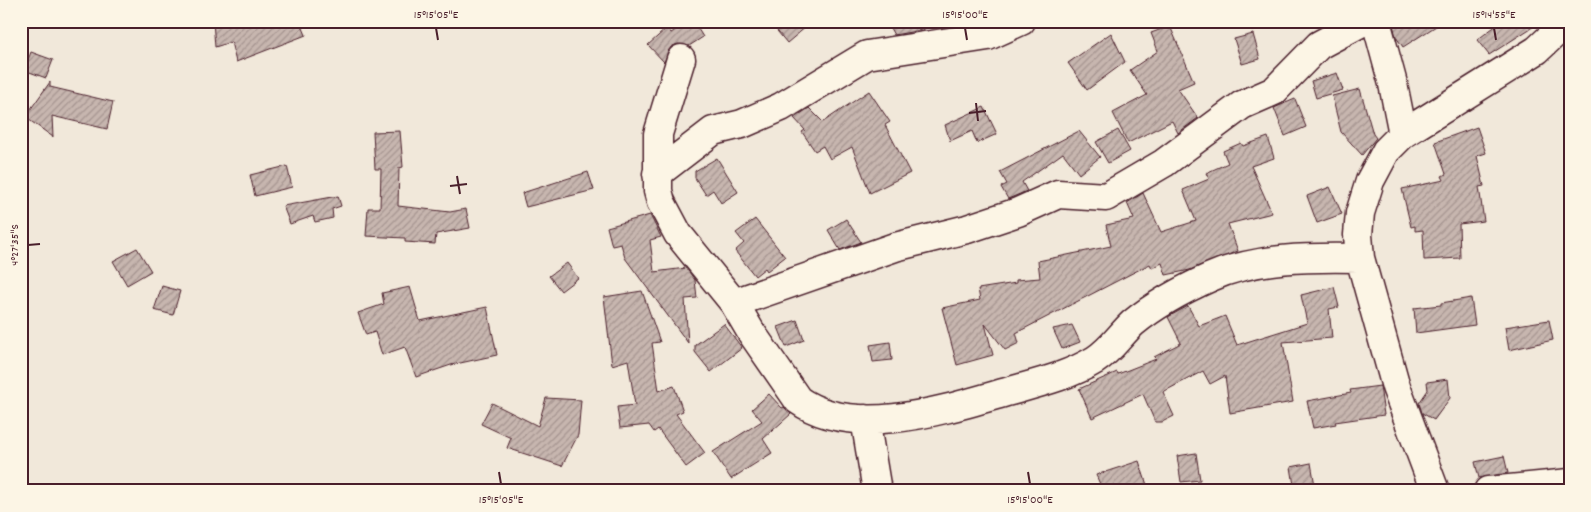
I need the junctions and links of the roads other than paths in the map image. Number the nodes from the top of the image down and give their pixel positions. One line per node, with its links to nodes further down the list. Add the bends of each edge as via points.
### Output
1 (1021, 21): 7 (street, via 988,36 867,55 781,108 742,124 713,131)
2 (1364, 21): 9 (street, via 1319,45 1274,91 1242,105 1164,163 1106,197 1058,194 1018,212 895,247)
3 (1376, 21): 6 (street)
4 (1568, 21): 6 (street, via 1537,50)
5 (681, 59): 7 (street, via 658,134)
6 (1403, 134): 8 (street, via 1386,151 1370,181 1360,213)
7 (657, 174): 9 (street, via 658,191 666,215)
8 (1360, 258): 10 (street, via 1276,261 1240,267 1168,298 1133,324 1120,340 1095,360 1056,378 912,416); 13 (street, via 1396,388)
9 (734, 303): 10 (street, via 798,400 831,414)
10 (865, 419): 12 (street)
11 (1570, 483): 14 (street)
12 (877, 491)
13 (1436, 491)
14 (1488, 491)

